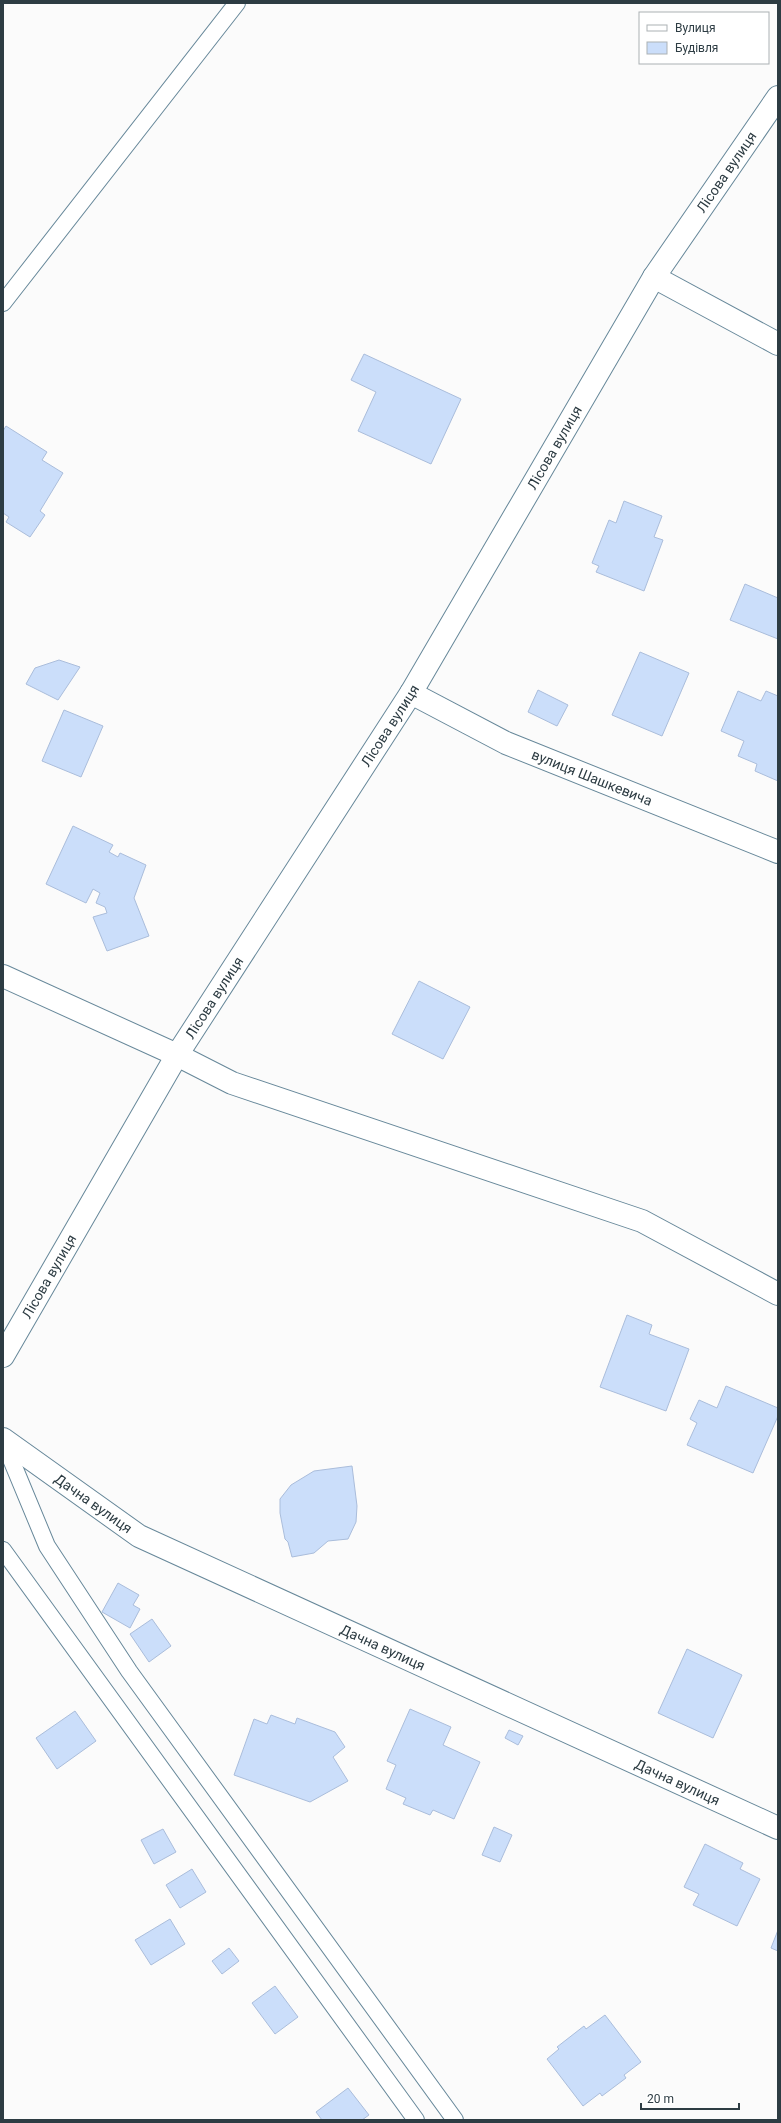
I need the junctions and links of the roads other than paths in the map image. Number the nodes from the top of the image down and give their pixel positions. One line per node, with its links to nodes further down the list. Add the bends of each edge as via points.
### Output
1 (237, 3): 4 (lane)
2 (778, 97): 3 (street, Лісова вулиця)
3 (654, 277): 5 (street); 6 (street, Лісова вулиця)
4 (3, 303)
5 (778, 344)
6 (411, 693): 7 (street, вулиця Шашкевича, via 506,743); 9 (street, Лісова вулиця)
7 (778, 852)
8 (3, 976): 9 (street)
9 (177, 1055): 10 (street, via 232,1084 642,1221); 11 (street, Лісова вулиця)
10 (778, 1294)
11 (3, 1356)
12 (3, 1440): 14 (street, Дачна вулиця, via 139,1536); 16 (lane, via 47,1546 129,1671)
13 (3, 1550): 15 (lane)
14 (778, 1828)
15 (416, 2120)
16 (455, 2120)

